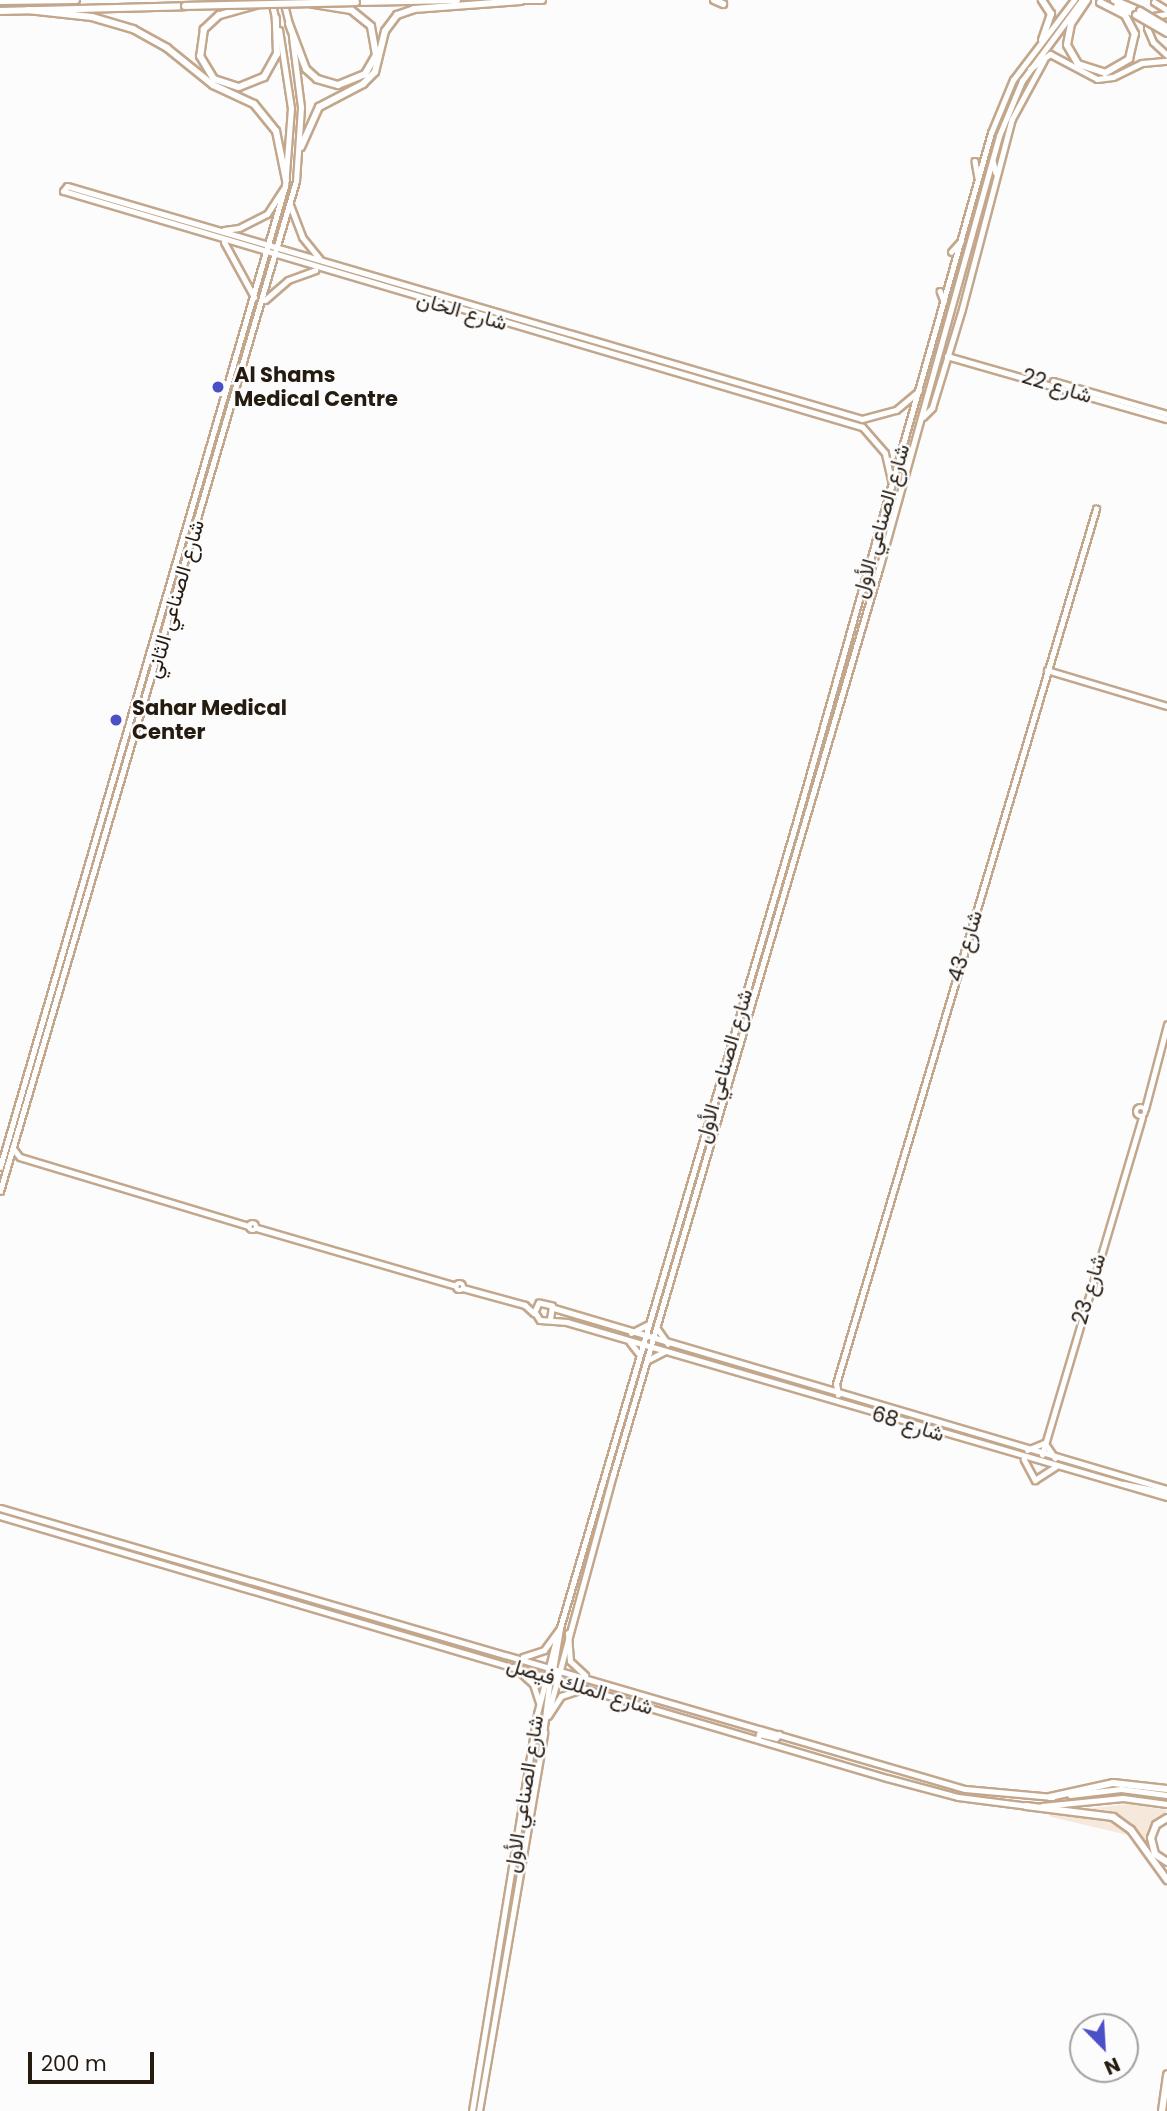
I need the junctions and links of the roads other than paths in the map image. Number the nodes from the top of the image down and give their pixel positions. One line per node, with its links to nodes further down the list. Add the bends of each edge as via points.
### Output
1 (76, 0): 12 (highway)
2 (457, 0): 17 (highway, bridge)
3 (519, 0): 4 (highway); 37 (highway, via 414,9 397,15 385,31 375,72 363,84 319,107)
4 (542, 0)
5 (714, 0): 18 (highway)
6 (1042, 0): 28 (highway, via 1051,14)
7 (1074, 0): 28 (main road, شارع الصناعي الأول)
8 (1082, 0): 32 (main road, شارع الصناعي الأول)
9 (1089, 0): 15 (highway); 15 (highway, via 1070,24 1067,45 1078,64 1105,73 1129,59 1135,34 1125,15)
10 (1114, 0): 23 (highway)
11 (0, 1): 12 (highway)
12 (21, 1)
13 (272, 1): 24 (main road, شارع الصناعي الثاني)
14 (283, 1): 25 (main road, شارع الصناعي الثاني)
15 (1100, 2): 23 (highway)
16 (1154, 2): 22 (main road)
17 (311, 4): 19 (highway, bridge); 25 (highway, bridge, via 355,12 374,33 376,55 365,74 345,84 324,82 309,72)
18 (723, 4)
19 (255, 5): 20 (highway, bridge); 24 (highway, via 215,17 199,43 202,63 214,79 232,86 252,84 275,60)
20 (28, 9): 21 (highway); 42 (highway, via 92,17 133,29 167,48 213,85 254,104 276,131)
21 (0, 10)
22 (1167, 12): 30 (main road, via 1153,16 1147,28 1153,42)
23 (1138, 13): 26 (highway, bridge); 27 (highway, bridge)
24 (276, 18): 42 (main road, شارع الصناعي الثاني, via 291,97)
25 (289, 24): 37 (main road, شارع الصناعي الثاني, via 300,85)
26 (1167, 27)
27 (1167, 33)
28 (1042, 40): 33 (main road, شارع الصناعي الأول)
29 (1049, 54): 31 (main road, via 1061,56 1079,73 1097,79 1146,62); 32 (main road); 35 (main road)
30 (1167, 55)
31 (1167, 61)
32 (1030, 69): 36 (main road, شارع الصناعي الأول)
33 (1013, 80): 34 (main road); 41 (main road, شارع الصناعي الأول)
34 (1005, 85)
35 (1016, 109): 36 (main road); 40 (main road)
36 (1007, 113): 38 (main road, شارع الصناعي الأول)
37 (300, 147): 43 (main road, شارع الصناعي الثاني)
38 (993, 160): 40 (main road); 64 (main road, شارع الصناعي الأول)
39 (975, 161): 41 (main road)
40 (996, 173): 62 (main road)
41 (978, 181): 48 (main road, شارع الصناعي الأول)
42 (286, 183): 44 (main road, via 267,214 239,228); 45 (main road, شارع الصناعي الثاني)
43 (290, 205): 46 (main road, شارع الصناعي الثاني); 54 (main road, via 302,237)
44 (216, 230): 47 (main road, شارع الخان, via 66,187 63,194); 49 (main road, شارع الخان)
45 (272, 237): 46 (main road); 49 (main road, شارع الصناعي الثاني)
46 (281, 239): 50 (main road, شارع الصناعي الثاني)
47 (221, 240): 52 (main road, شارع الخان); 59 (main road, via 233,253)
48 (961, 240): 51 (main road); 60 (main road, شارع الصناعي الأول)
49 (270, 245): 50 (main road, شارع الخان); 52 (main road, شارع الصناعي الثاني)
50 (278, 247): 53 (main road, شارع الصناعي الثاني); 54 (main road, شارع الخان)
51 (951, 252)
52 (267, 254): 53 (main road, شارع الخان); 55 (main road, شارع الصناعي الثاني)
53 (276, 256): 56 (main road, شارع الصناعي الثاني); 57 (main road, شارع الخان)
54 (323, 262): 65 (main road, شارع الخان, via 862,419 890,413)
55 (265, 263): 56 (main road); 59 (main road, شارع الصناعي الثاني)
56 (272, 265): 61 (main road, شارع الصناعي الثاني)
57 (317, 269): 61 (main road, via 278,286); 68 (main road, شارع الخان, via 862,427 885,453)
58 (940, 291): 60 (main road)
59 (254, 297): 76 (main road, شارع الصناعي الثاني)
60 (944, 302): 65 (main road, شارع الصناعي الأول)
61 (261, 305): 75 (main road, شارع الصناعي الثاني)
62 (949, 347): 63 (main road); 66 (main road, شارع 22, via 959,354)
63 (946, 357): 64 (main road); 66 (main road, شارع 22, via 956,355); 67 (main road, via 932,408)
64 (939, 360): 67 (main road, شارع الصناعي الأول)
65 (919, 391): 68 (main road, شارع الصناعي الأول)
66 (1167, 416)
67 (923, 417): 87 (main road, شارع الصناعي الأول)
68 (892, 484): 86 (main road, شارع الصناعي الأول)
69 (1096, 509): 70 (main road, شارع 43)
70 (1047, 670): 71 (main road); 98 (main road, شارع 43)
71 (1167, 706)
72 (1167, 1025): 73 (main road)
73 (1142, 1108): 74 (main road); 74 (main road)
74 (1139, 1116): 101 (main road, شارع 23)
75 (13, 1148): 77 (main road); 78 (main road, شارع الصناعي الثاني)
76 (3, 1151): 79 (main road, شارع الصناعي الثاني)
77 (20, 1157): 78 (main road); 82 (main road, via 250,1226 252,1231 257,1228 456,1286 459,1291 463,1288)
78 (9, 1161): 80 (main road, شارع الصناعي الثاني)
79 (0, 1164)
80 (0, 1191)
81 (539, 1303): 82 (main road); 83 (main road, شارع 68); 84 (main road)
82 (524, 1305): 84 (main road)
83 (553, 1307): 85 (main road); 88 (main road, شارع 68)
84 (535, 1315): 85 (main road, شارع 68)
85 (550, 1319): 91 (main road, شارع 68)
86 (649, 1324): 88 (main road); 89 (main road, شارع الصناعي الأول)
87 (657, 1327): 90 (main road, شارع الصناعي الأول); 92 (main road)
88 (631, 1333): 89 (main road, شارع 68)
89 (645, 1337): 90 (main road, شارع 68); 93 (main road, شارع الصناعي الأول)
90 (653, 1340): 92 (main road, شارع 68); 94 (main road, شارع الصناعي الأول)
91 (630, 1342): 93 (main road, شارع 68); 96 (main road)
92 (668, 1344): 99 (main road, شارع 68)
93 (643, 1346): 94 (main road, شارع 68); 96 (main road, شارع الصناعي الأول)
94 (650, 1348): 95 (main road, شارع 68); 97 (main road, شارع الصناعي الأول)
95 (664, 1352): 97 (main road); 104 (main road, شارع 68)
96 (640, 1356): 110 (main road, شارع الصناعي الأول)
97 (646, 1364): 111 (main road, شارع الصناعي الأول)
98 (836, 1384): 99 (main road); 100 (main road, شارع 43)
99 (827, 1392): 100 (main road, شارع 68)
100 (838, 1395): 102 (main road, شارع 68)
101 (1045, 1443): 102 (main road); 103 (main road, شارع 23); 105 (main road)
102 (1025, 1450): 103 (main road, شارع 68)
103 (1041, 1455): 105 (main road, شارع 68)
104 (1022, 1458): 106 (main road, شارع 68); 106 (main road, via 1035,1479)
105 (1059, 1460): 107 (main road, شارع 68)
106 (1056, 1467): 107 (main road, شارع 68)
107 (1167, 1493)
108 (0, 1508): 112 (main road, شارع الملك فيصل)
109 (0, 1516): 113 (main road, شارع الملك فيصل)
110 (560, 1628): 112 (main road, via 544,1650); 114 (main road)
111 (568, 1633): 114 (main road, شارع الصناعي الأول); 116 (main road, via 570,1661)
112 (520, 1658): 114 (main road, شارع الملك فيصل)
113 (511, 1665): 115 (main road, شارع الملك فيصل); 118 (main road, via 533,1684)
114 (553, 1667): 115 (main road); 115 (main road, شارع الصناعي الأول); 116 (main road, شارع الملك فيصل)
115 (550, 1677): 117 (main road, شارع الملك فيصل); 118 (main road, شارع الصناعي الأول); 119 (main road, شارع الصناعي الأول); 121 (main road)
116 (594, 1680): 120 (main road, شارع الملك فيصل)
117 (585, 1688): 119 (main road, via 561,1696); 122 (main road, شارع الملك فيصل)
118 (539, 1703): 132 (main road, شارع الصناعي الأول)
119 (548, 1716): 121 (main road, شارع الصناعي الأول)
120 (779, 1734): 122 (main road, via 776,1738 759,1734); 125 (main road, شارع الملك فيصل, via 965,1789)
121 (543, 1735): 133 (main road, شارع الصناعي الأول)
122 (758, 1738): 127 (main road, شارع الملك فيصل, via 958,1797)
123 (1167, 1789): 125 (highway, via 1113,1783)
124 (1167, 1796): 125 (main road, شارع الملك فيصل, via 1121,1789)
125 (1050, 1797)
126 (1167, 1804): 127 (main road, شارع الملك فيصل, via 1123,1798)
127 (1026, 1806): 130 (highway, via 1113,1816 1131,1830)
128 (1167, 1818): 129 (highway, via 1153,1828 1151,1841 1155,1854)
129 (1167, 1862)
130 (1167, 1880)
131 (1167, 2074): 134 (highway)
132 (472, 2111)
133 (479, 2111)
134 (1162, 2111)

